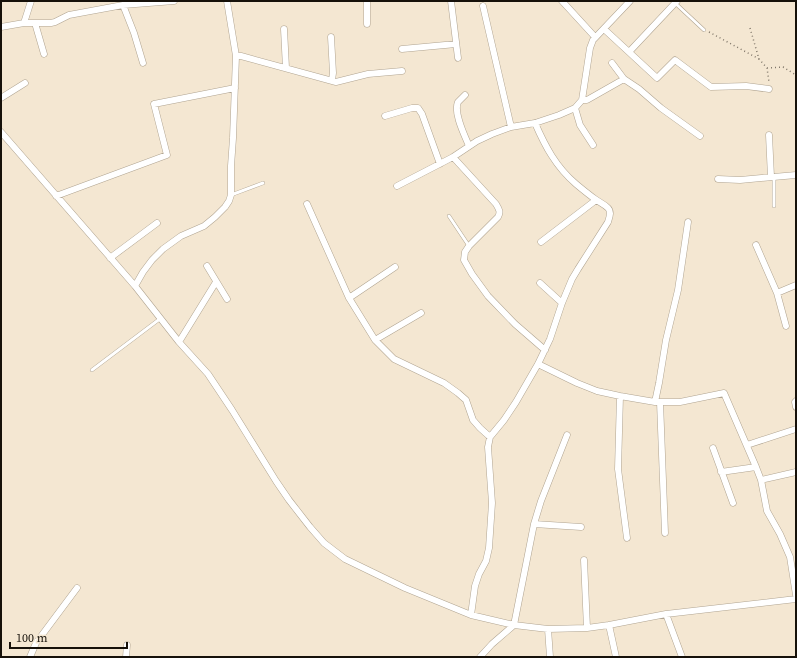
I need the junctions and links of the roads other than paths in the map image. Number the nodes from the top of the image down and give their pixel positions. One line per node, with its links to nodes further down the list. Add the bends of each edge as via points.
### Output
1 (31, 1): 12 (street)
2 (174, 1): 8 (street)
3 (227, 1): 25 (street)
4 (367, 1): 14 (street)
5 (451, 1): 21 (street)
6 (562, 1): 20 (street)
7 (630, 1): 17 (street)
8 (150, 2): 10 (street)
9 (676, 2): 18 (lane); 23 (street)
10 (123, 5): 13 (street, via 70,15 51,23); 27 (street)
11 (483, 6): 42 (street)
12 (24, 22): 13 (street); 15 (street)
13 (35, 23): 24 (street)
14 (367, 24)
15 (1, 28)
16 (284, 29): 29 (street)
17 (604, 29): 20 (street); 23 (street)
18 (704, 30)
19 (331, 37): 32 (street)
20 (595, 37): 38 (street, via 590,48)
21 (456, 44): 22 (street); 26 (street)
22 (402, 49)
23 (629, 52): 35 (street, via 657,78 675,60 711,87 746,86)
24 (44, 54)
25 (236, 56): 29 (street); 34 (street)
26 (458, 58)
27 (142, 63)
28 (612, 63): 31 (street)
29 (286, 68): 32 (street)
30 (402, 71): 32 (street, via 368,74 336,82)
31 (624, 79): 38 (street, via 587,100); 45 (street)
32 (332, 80)
33 (25, 82): 37 (street)
34 (235, 88): 55 (street, via 230,166); 56 (street, via 154,104 167,155)
35 (769, 89)
36 (465, 95): 47 (street, via 457,108)
37 (1, 98)
38 (582, 100): 39 (street)
39 (575, 108): 41 (street); 46 (street, via 580,125)
40 (385, 116): 49 (street, via 418,108)
41 (535, 123): 42 (street); 57 (street, via 562,171)
42 (511, 127): 47 (street)
43 (1, 132): 56 (street)
44 (769, 135): 51 (street)
45 (700, 136)
46 (593, 145)
47 (469, 146): 48 (street)
48 (453, 157): 49 (street); 65 (street, via 500,209 498,217)
49 (440, 164): 54 (street)
50 (796, 175): 51 (street)
51 (772, 177): 52 (street); 59 (lane)
52 (718, 179)
53 (264, 183): 55 (lane)
54 (397, 186)
55 (231, 195): 72 (street, via 225,207 204,226 181,236 163,249 142,272)
56 (56, 196): 66 (street)
57 (596, 200): 63 (street); 76 (street, via 608,208 610,216 572,279)
58 (307, 204): 74 (street)
59 (774, 206)
60 (449, 216): 65 (lane)
61 (688, 222): 87 (street, via 678,290 666,340)
62 (157, 223): 66 (street)
63 (541, 242)
64 (756, 245): 73 (street)
65 (469, 246): 82 (street, via 464,260 488,296)
66 (110, 258): 72 (street)
67 (207, 266): 69 (street)
68 (395, 267): 74 (street)
69 (216, 282): 75 (street); 81 (street)
70 (540, 283): 76 (street)
71 (796, 285): 73 (street)
72 (135, 286): 78 (street)
73 (777, 293): 79 (street)
74 (349, 298): 80 (street)
75 (226, 299)
76 (562, 304): 82 (street)
77 (421, 313): 80 (street)
78 (161, 318): 81 (street); 84 (lane)
79 (786, 326)
80 (375, 340): 91 (street, via 394,359 444,383 458,393 466,400 473,420)
81 (179, 342): 108 (street, via 208,374 289,500 324,543 345,559 369,571)
82 (545, 350): 83 (street)
83 (538, 364): 85 (street, via 577,383); 91 (street, via 516,402)
84 (92, 370)
85 (620, 396): 87 (street); 102 (street, via 618,469)
86 (796, 401): 88 (street)
87 (658, 402): 92 (street, via 680,402 724,393); 101 (street)
88 (796, 407)
89 (796, 428): 92 (street)
90 (567, 435): 99 (street)
91 (490, 437): 108 (street, via 488,447 492,503 489,548 475,586)
92 (747, 445): 94 (street)
93 (713, 448): 95 (street)
94 (756, 467): 95 (street); 97 (street)
95 (721, 472): 98 (street)
96 (796, 472): 97 (street)
97 (761, 480): 105 (street, via 767,511 790,557)
98 (733, 503)
99 (534, 524): 100 (street); 109 (street)
100 (581, 527)
101 (665, 533)
102 (627, 538)
103 (584, 560): 111 (street)
104 (77, 588): 114 (street, via 36,644)
105 (796, 595)
106 (796, 599): 107 (street)
107 (666, 614): 110 (street); 119 (street)
108 (471, 615): 109 (street)
109 (514, 625): 112 (street); 116 (street)
110 (609, 625): 111 (street); 118 (street)
111 (587, 628): 112 (street)
112 (548, 629): 117 (street)
113 (127, 645): 115 (street)
114 (30, 657)
115 (126, 657)
116 (480, 657)
117 (550, 657)
118 (616, 657)
119 (682, 657)

